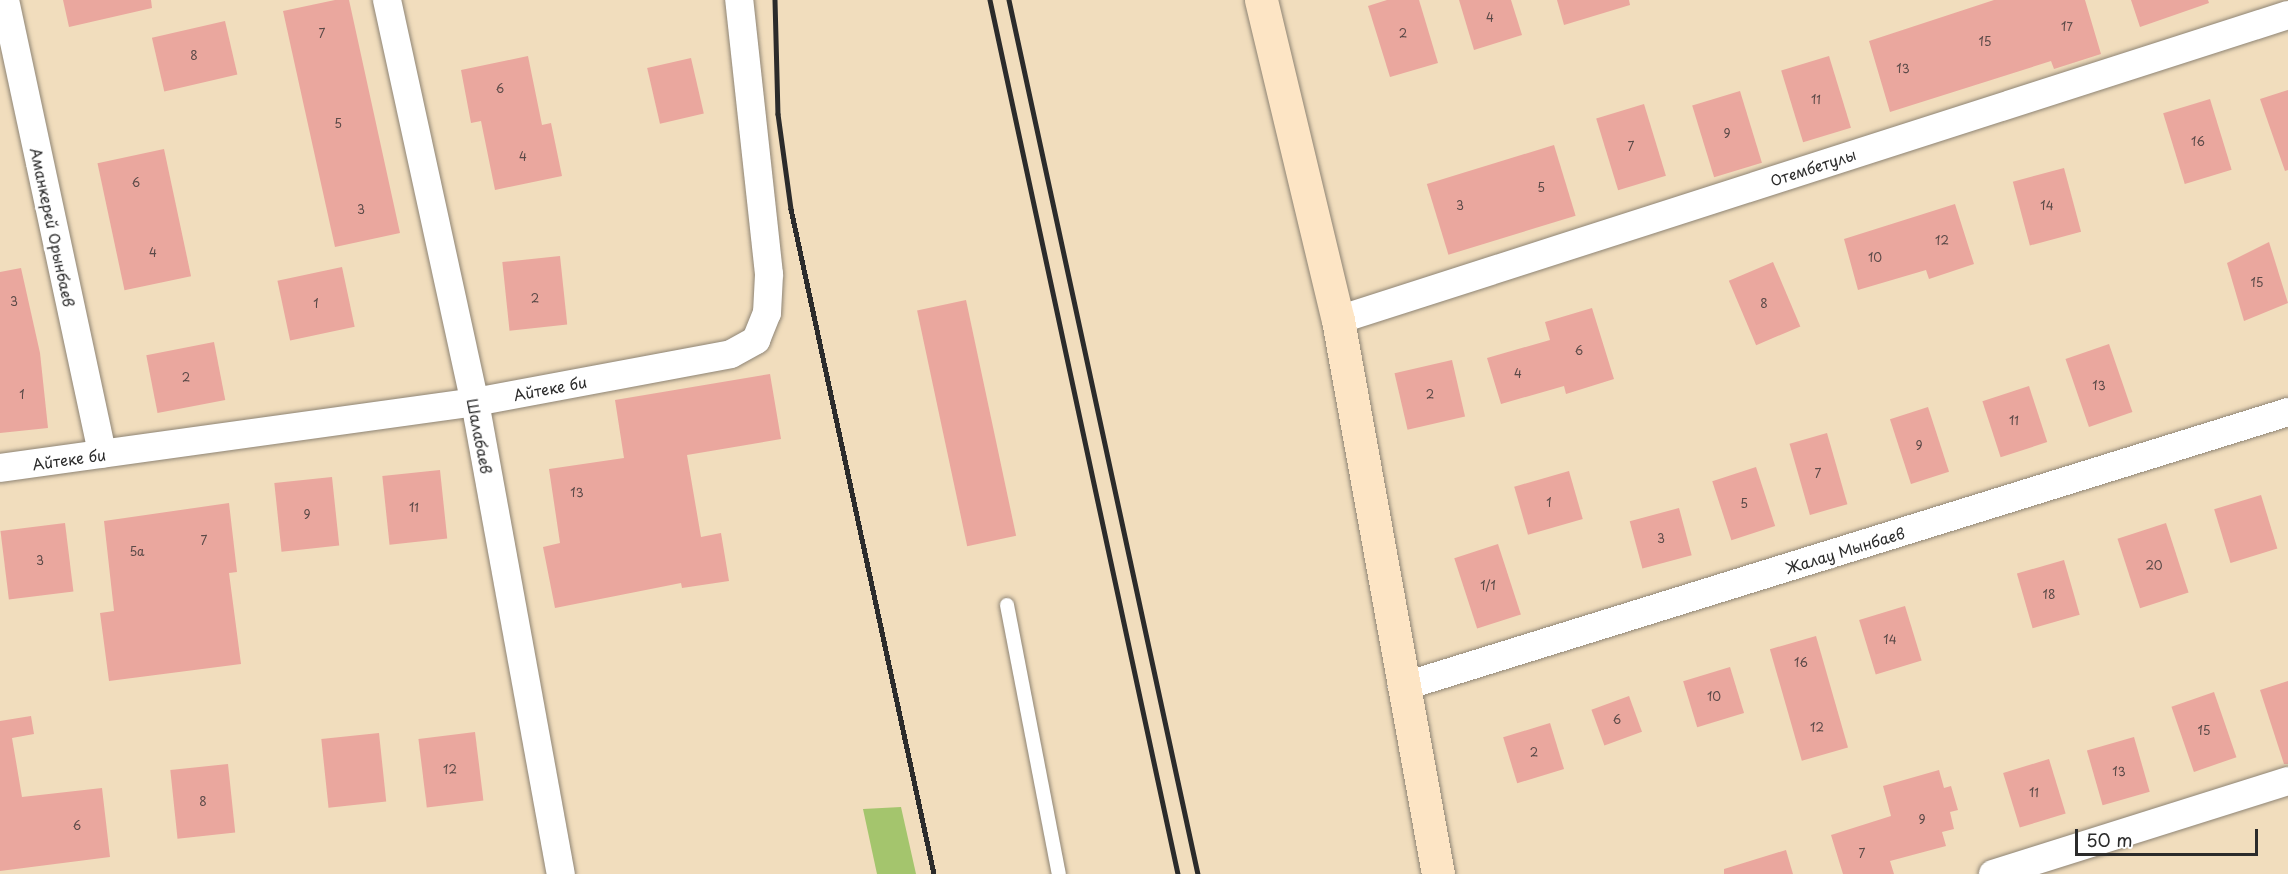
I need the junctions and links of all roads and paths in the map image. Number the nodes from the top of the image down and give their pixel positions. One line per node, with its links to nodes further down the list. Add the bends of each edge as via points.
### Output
1 (5, 0): 9 (street, Аманкерей Орынбаев)
2 (387, 0): 7 (street, Шалабаев)
3 (739, 0): 7 (street, Айтеке би, via 769,274 766,313 756,340 731,354)
4 (1261, 0): 6 (street)
5 (2288, 15): 6 (street, Отембетулы)
6 (1338, 320): 12 (street)
7 (475, 402): 9 (street, Айтеке би); 14 (street, Шалабаев)
8 (2288, 412): 12 (street, Жалау Мынбаев)
9 (102, 454): 10 (street, Айтеке би)
10 (0, 468)
11 (1007, 605): 15 (lane)
12 (1402, 687): 16 (street)
13 (2288, 781): 17 (street)
14 (561, 874)
15 (1059, 874)
16 (1437, 874)
17 (1993, 874)

